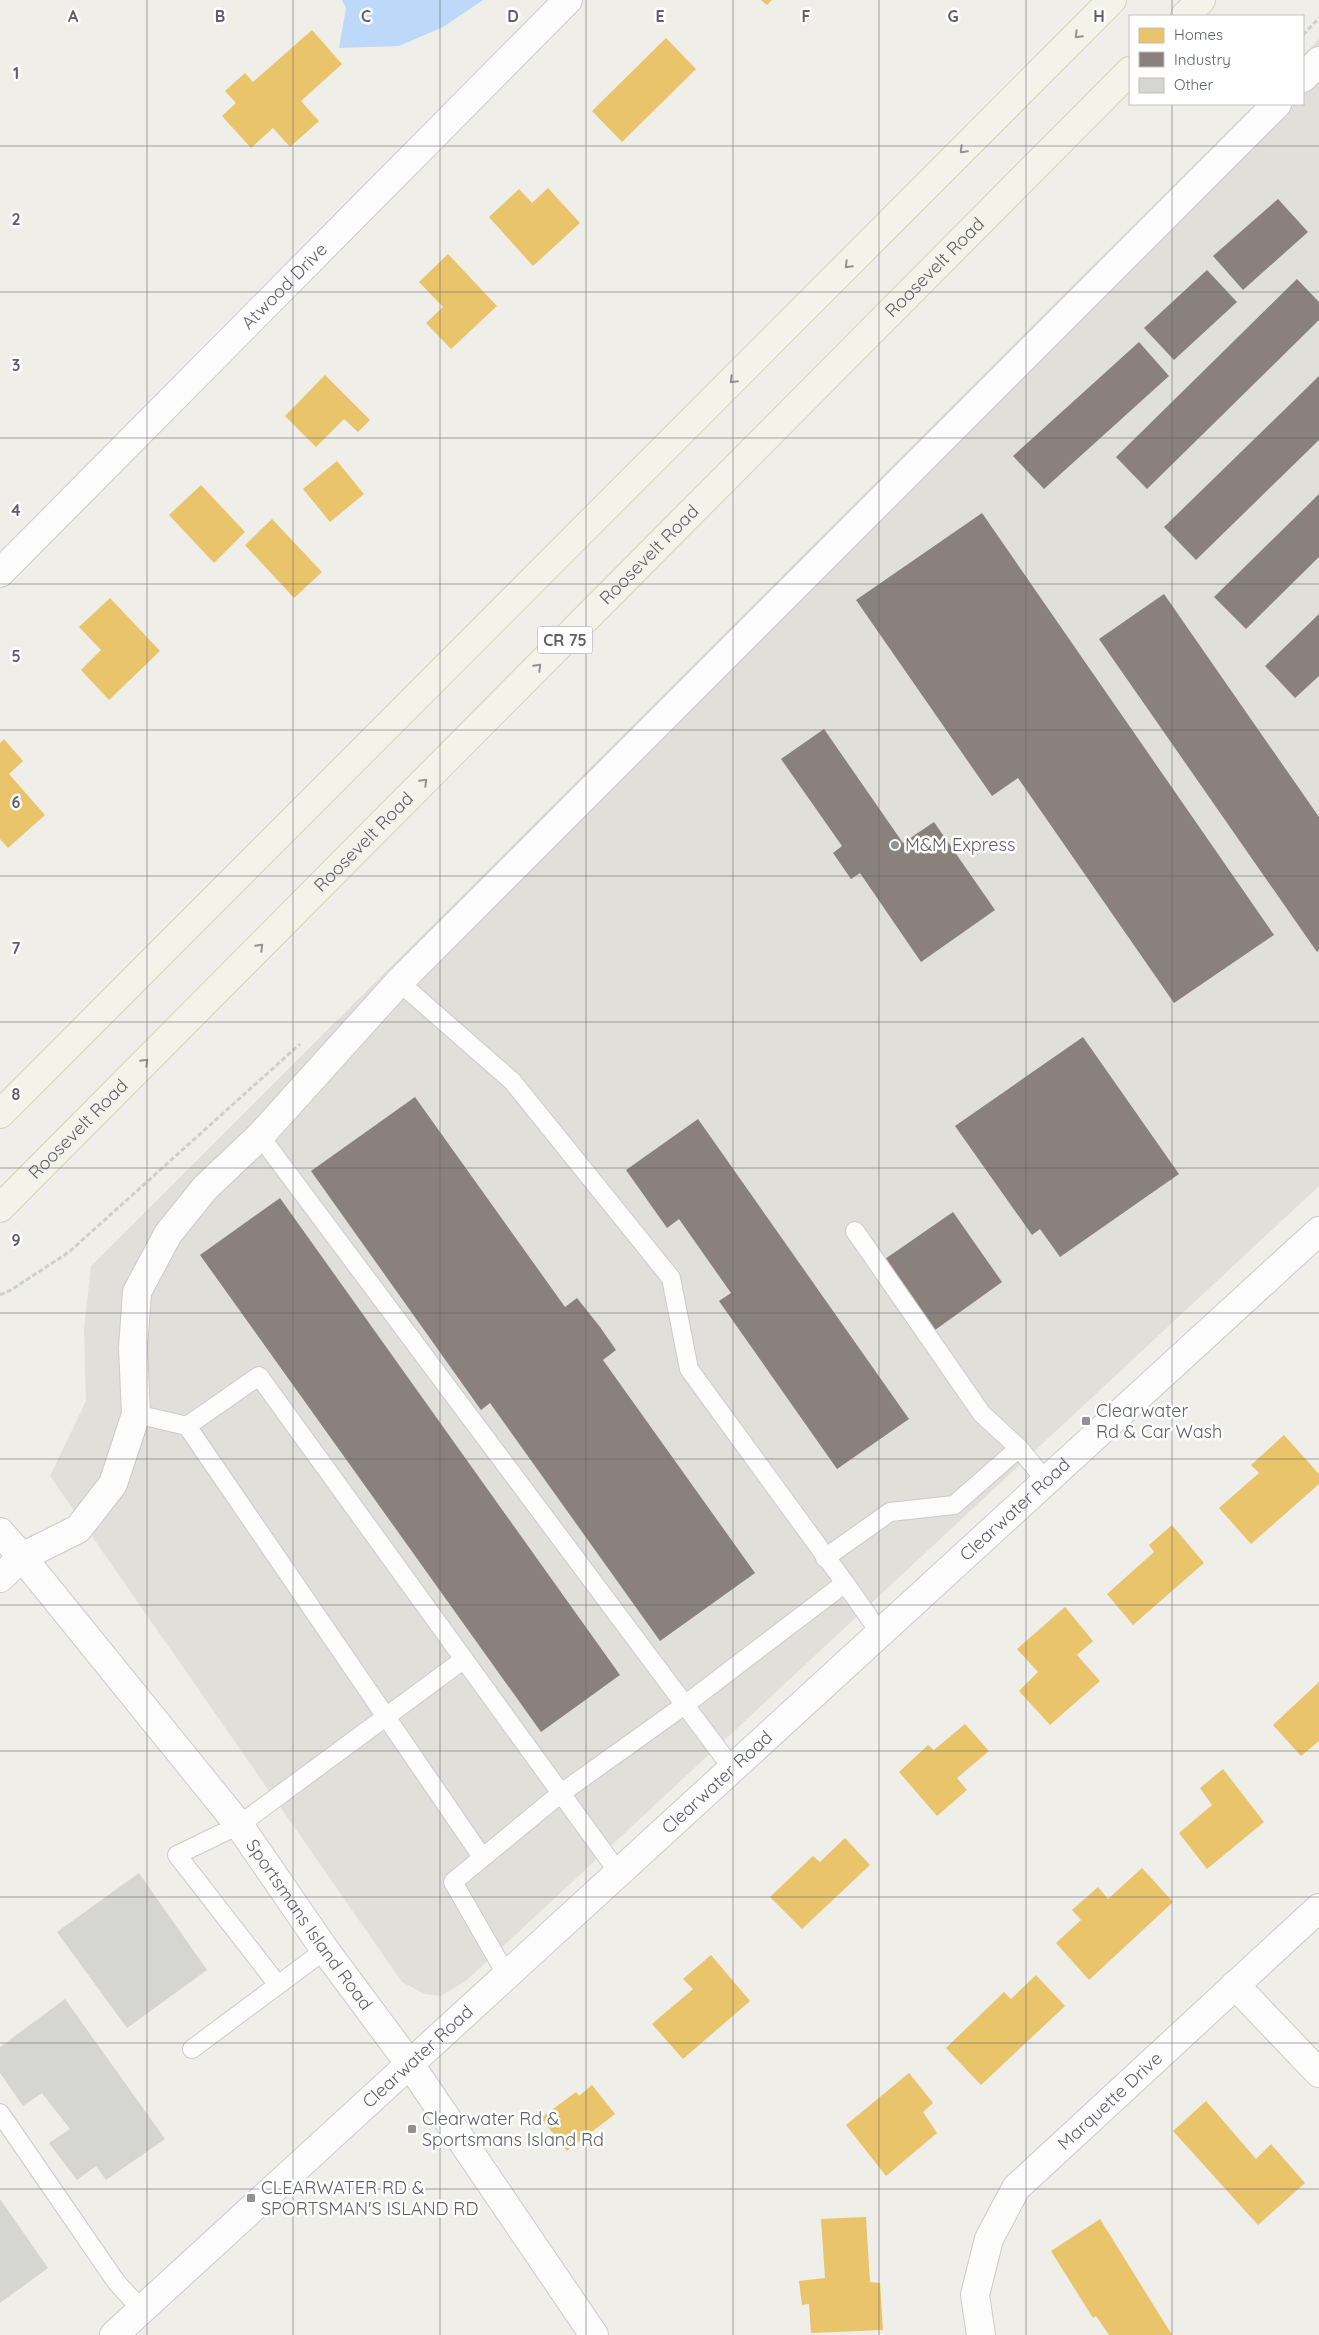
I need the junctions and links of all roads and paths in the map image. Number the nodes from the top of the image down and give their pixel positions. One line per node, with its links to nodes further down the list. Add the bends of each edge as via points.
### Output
1 (568, 0): 11 (street, Atwood Drive)
2 (1112, 0): 13 (main road, one-way to 13)
3 (1201, 0): 4 (main road)
4 (1186, 15)
5 (1319, 18): 6 (path)
6 (1304, 34)
7 (1319, 61): 9 (street)
8 (1129, 72): 15 (main road, Roosevelt Road / CR 75, one-way to 8)
9 (1304, 77)
10 (1276, 105): 12 (street)
11 (0, 573)
12 (399, 982): 14 (street); 24 (lane, via 512,1081 671,1278 689,1369)
13 (0, 1114)
14 (260, 1136): 18 (street, via 206,1188 168,1234 137,1292 133,1348); 29 (lane)
15 (0, 1208)
16 (855, 1231): 20 (lane, via 982,1414)
17 (1319, 1231): 21 (street, Clearwater Road)
18 (136, 1414): 19 (lane); 23 (street, via 113,1484 78,1529)
19 (187, 1426): 28 (lane, via 259,1376); 30 (lane)
20 (1018, 1448): 21 (lane); 24 (lane, via 954,1505 890,1512)
21 (1046, 1481): 27 (street, Clearwater Road)
22 (0, 1532): 23 (street, Sportsmans Island Road)
23 (22, 1557): 25 (street); 33 (street, Sportsmans Island Road)
24 (825, 1558): 26 (lane)
25 (0, 1578)
26 (845, 1583): 27 (lane); 29 (lane)
27 (880, 1633): 31 (street, Clearwater Road)
28 (464, 1660): 30 (lane); 32 (lane)
29 (686, 1704): 31 (lane); 32 (lane)
30 (385, 1715): 33 (lane); 34 (lane)
31 (732, 1768): 35 (street, Clearwater Road)
32 (560, 1794): 34 (lane); 35 (lane)
33 (239, 1825): 37 (street, Sportsmans Island Road); 39 (lane, via 177,1855)
34 (482, 1857): 38 (lane, via 452,1882)
35 (618, 1872): 38 (street, Clearwater Road)
36 (1319, 1908): 40 (street, Marquette Drive)
37 (325, 1950): 39 (lane); 42 (street, Sportsmans Island Road)
38 (506, 1974): 42 (street, Clearwater Road)
39 (278, 1985): 41 (lane)
40 (1235, 1985): 43 (street); 48 (street, Marquette Drive, via 1016,2188 988,2239 975,2295)
41 (192, 2049)
42 (409, 2063): 45 (street, Clearwater Road); 47 (street, Sportsmans Island Road)
43 (1319, 2073)
44 (0, 2113): 45 (lane, via 117,2283)
45 (142, 2310): 46 (street, Clearwater Road)
46 (120, 2333)
47 (594, 2335)
48 (981, 2335)

